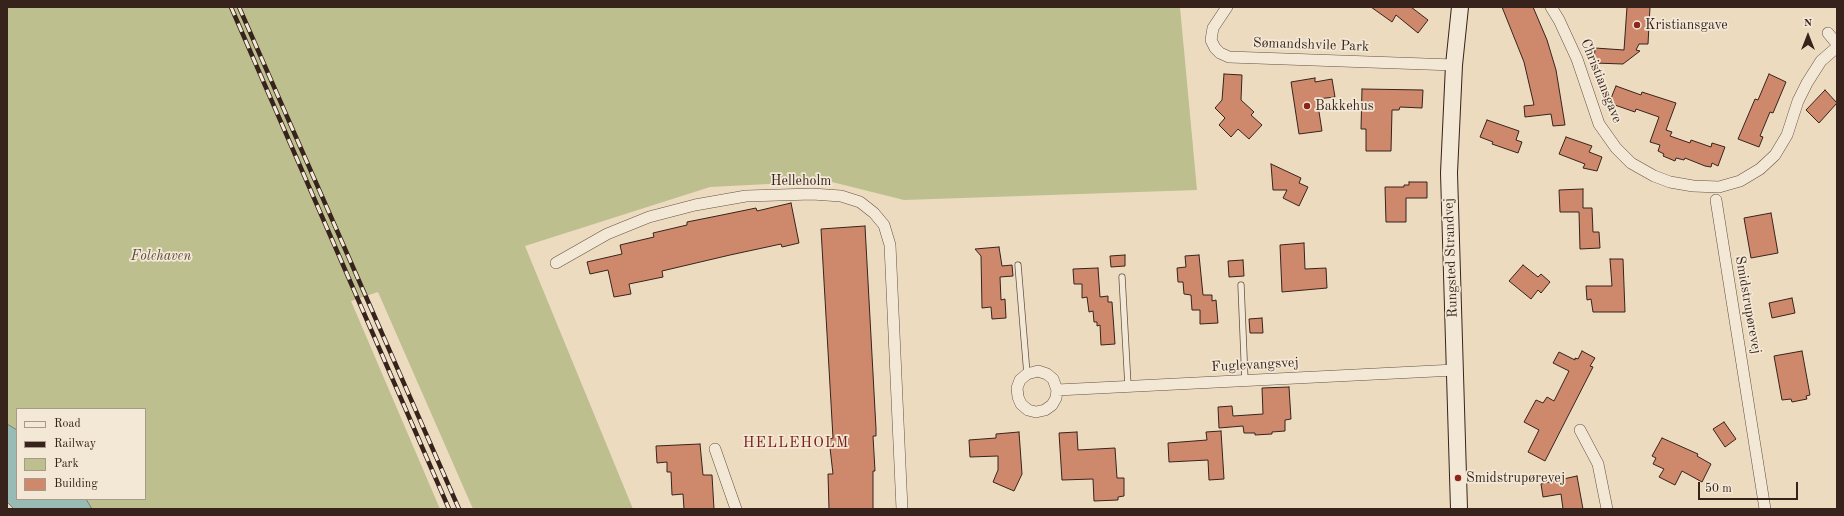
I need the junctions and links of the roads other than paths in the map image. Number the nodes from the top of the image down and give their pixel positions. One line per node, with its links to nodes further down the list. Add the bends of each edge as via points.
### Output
1 (1226, 7): 6 (street, Sømandshvile Park, via 1213,28 1211,40 1220,53 1229,57)
2 (1551, 7): 5 (street, Christiansgave, via 1577,59 1599,124 1616,148 1631,163 1654,176 1693,186 1719,187 1740,181 1760,169 1775,155 1787,136 1798,100 1807,83 1821,61)
3 (1457, 8): 6 (main road, Rungsted Strandvej)
4 (1828, 33): 5 (street, Christiansgave)
5 (1837, 45)
6 (1454, 65): 12 (main road, Rungsted Strandvej, via 1449,175)
7 (1716, 200): 23 (street, Smidstrupørevej)
8 (556, 263): 20 (street, Helleholm, via 606,234 649,217 695,205 746,196 812,194 841,196 860,202 884,225 890,245)
9 (1018, 266): 13 (lane)
10 (1122, 277): 15 (lane)
11 (1241, 285): 14 (lane)
12 (1455, 370): 14 (street, Fuglevangsvej); 21 (main road, Rungsted Strandvej)
13 (1027, 374): 16 (street, via 1038,371 1047,374 1053,379); 16 (street, via 1020,380 1017,388 1021,404 1028,410 1045,410 1052,405)
14 (1245, 380): 15 (street, Fuglevangsvej)
15 (1128, 386): 16 (street, Fuglevangsvej)
16 (1057, 390)
17 (1580, 430): 22 (street, via 1598,464)
18 (715, 449): 19 (street)
19 (736, 509)
20 (902, 509)
21 (1459, 509)
22 (1607, 509)
23 (1765, 509)

